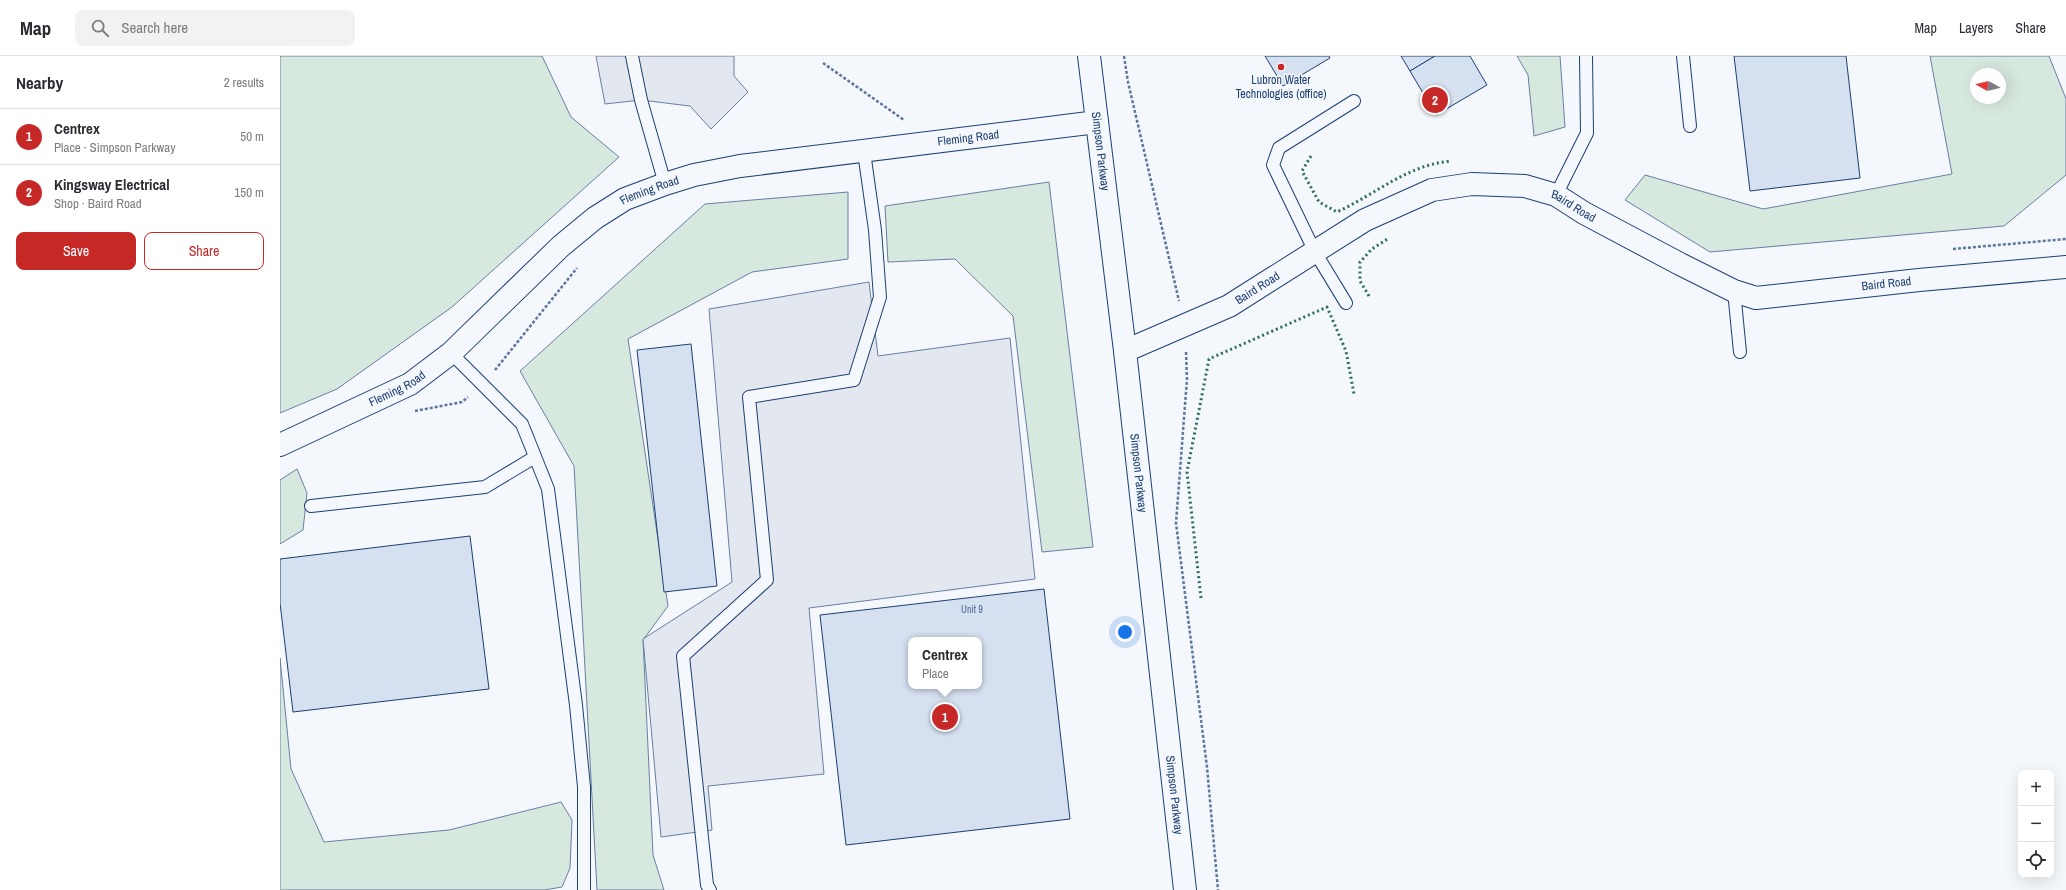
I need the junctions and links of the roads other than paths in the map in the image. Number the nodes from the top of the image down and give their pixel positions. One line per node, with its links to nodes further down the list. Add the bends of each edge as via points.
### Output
1 (632, 56): 9 (lane, via 641,100)
2 (1089, 56): 6 (street, Simpson Parkway)
3 (1586, 56): 10 (lane, via 1587,133)
4 (1683, 56): 7 (lane)
5 (1354, 101): 11 (lane, via 1279,148 1273,165)
6 (1097, 122): 8 (street, Fleming Road); 15 (street, Simpson Parkway)
7 (1690, 126)
8 (864, 152): 9 (street, Fleming Road, via 740,166); 22 (lane, via 875,230 880,297 854,380 749,397 768,580 684,656 701,833 707,885)
9 (665, 184): 17 (street, Fleming Road, via 625,199 595,218 561,246)
10 (1556, 195): 11 (street, Baird Road, via 1524,186 1472,184 1432,190 1365,220); 13 (street, Baird Road, via 1584,213)
11 (1315, 252): 14 (lane); 15 (street, Baird Road, via 1229,306)
12 (2066, 267): 13 (street, Baird Road, via 1756,298)
13 (1734, 290): 16 (lane)
14 (1346, 303)
15 (1125, 351): 23 (street, Simpson Parkway)
16 (1740, 352)
17 (451, 353): 18 (street, Fleming Road, via 410,384); 19 (lane, via 522,424)
18 (280, 445)
19 (536, 457): 20 (lane, via 485,487); 21 (lane, via 548,489 576,705 584,787)
20 (311, 506)
21 (584, 890)
22 (710, 890)
23 (1186, 890)

